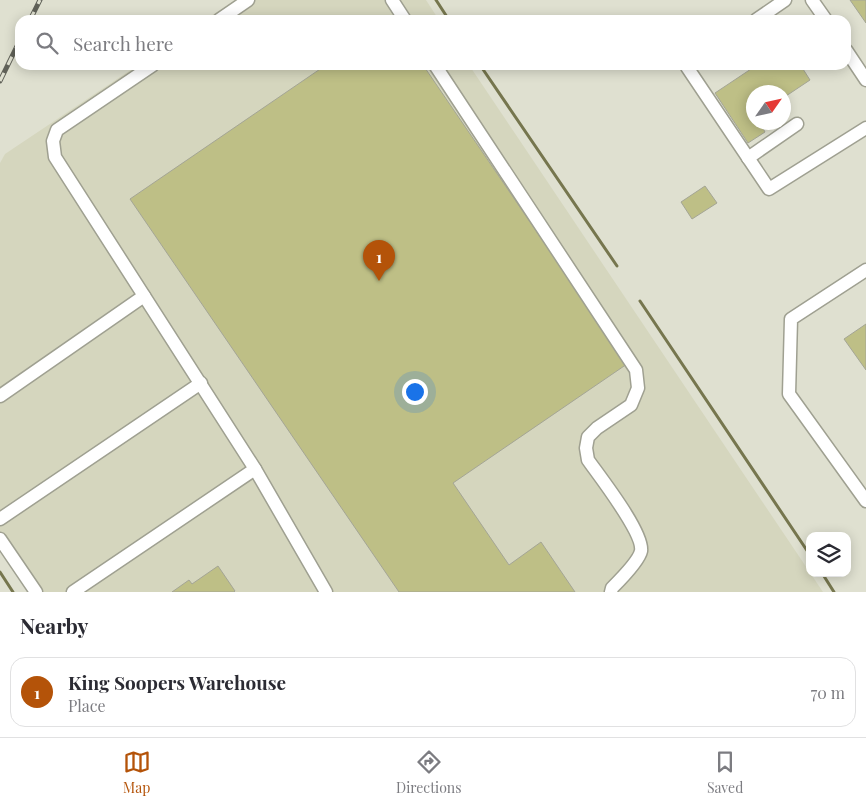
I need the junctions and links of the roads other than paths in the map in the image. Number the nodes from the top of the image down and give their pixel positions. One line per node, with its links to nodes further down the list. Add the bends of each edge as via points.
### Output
1 (248, 0): 5 (street)
2 (392, 0): 6 (street)
3 (785, 0): 7 (street)
4 (812, 0): 8 (street)
5 (226, 15)
6 (402, 15)
7 (763, 15)
8 (822, 15)
9 (851, 58): 13 (street)
10 (146, 70): 18 (street, via 57,130 53,141 55,157)
11 (438, 70): 28 (street, via 636,370 638,388 630,405 597,428 588,437 586,448 588,460 639,538 641,551)
12 (689, 70): 16 (street)
13 (866, 80)
14 (797, 124): 16 (street)
15 (866, 128): 16 (street, via 769,189)
16 (748, 158)
17 (866, 270): 22 (street, via 791,319 789,394)
18 (144, 296): 19 (street); 20 (street)
19 (201, 383): 21 (street); 23 (street)
20 (0, 396)
21 (255, 469): 25 (street); 27 (street)
22 (866, 501)
23 (0, 518)
24 (0, 539): 26 (street)
25 (323, 591)
26 (36, 592)
27 (73, 592)
28 (611, 592)

